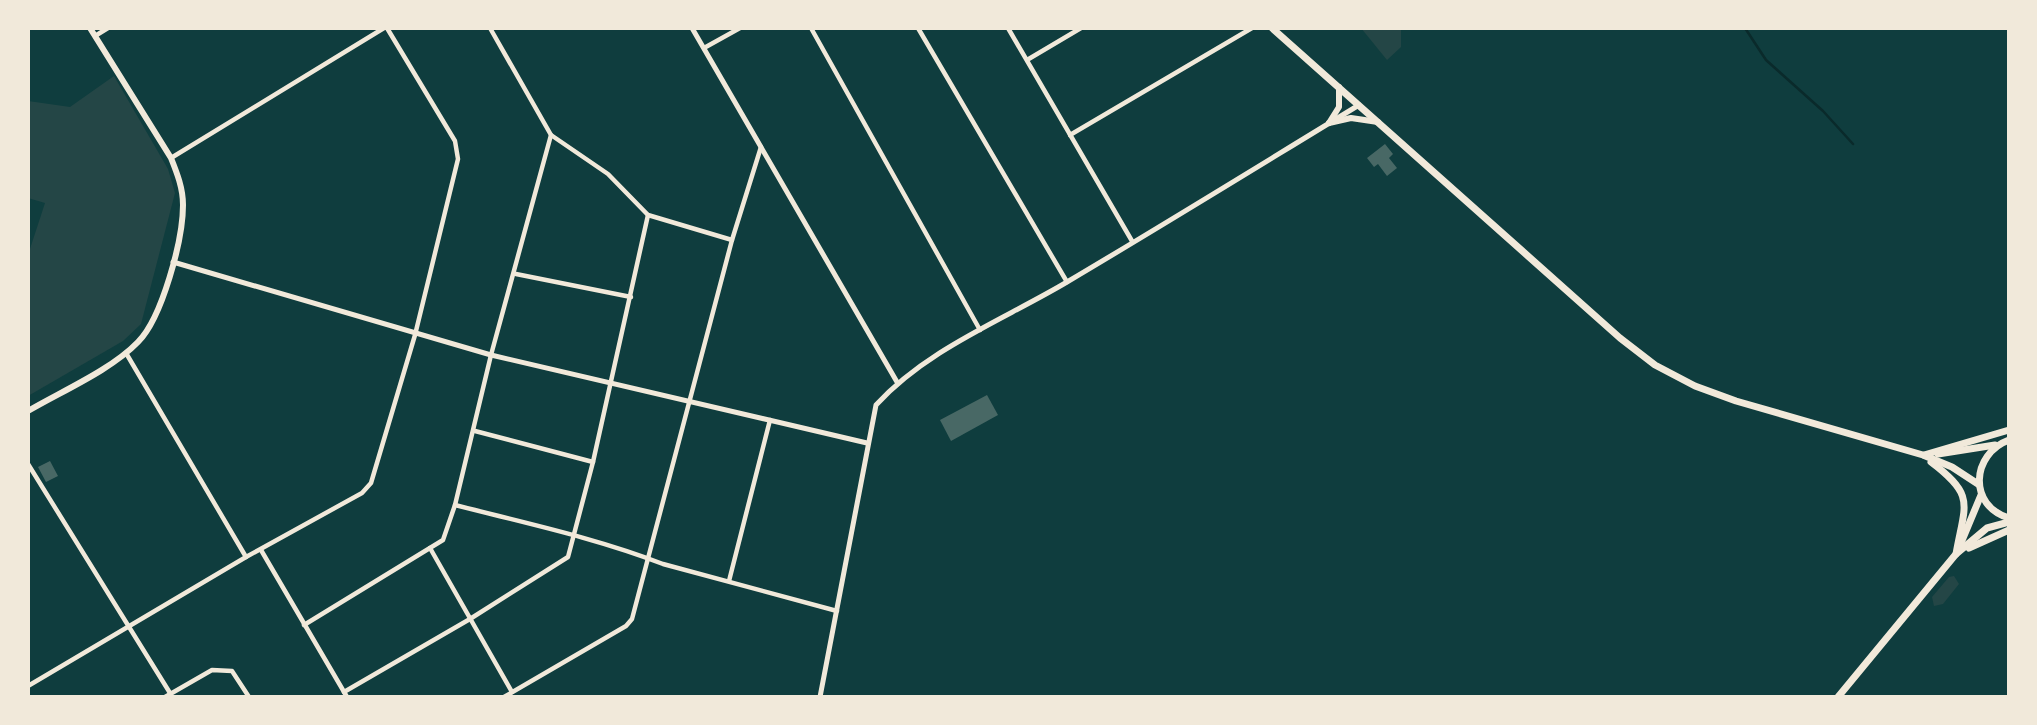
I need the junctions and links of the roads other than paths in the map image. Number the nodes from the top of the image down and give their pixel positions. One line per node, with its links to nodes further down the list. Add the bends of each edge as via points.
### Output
1 (90, 28): 13 (main road)
2 (108, 28): 13 (street)
3 (386, 28): 23 (street); 32 (street, via 454,141 458,159)
4 (490, 28): 20 (street)
5 (692, 28): 14 (street)
6 (740, 28): 14 (street)
7 (811, 28): 31 (street)
8 (918, 28): 29 (street)
9 (1008, 28): 15 (street)
10 (1082, 28): 15 (street)
11 (1252, 28): 21 (street)
12 (1272, 28): 16 (main road)
13 (95, 36): 23 (main road)
14 (704, 48): 22 (street)
15 (1027, 60): 21 (street)
16 (1339, 87): 17 (main road); 19 (main road, via 1339,107)
17 (1359, 105): 18 (main road); 19 (street)
18 (1380, 122): 19 (main road, via 1351,118); 45 (main road, via 1655,365 1736,401)
19 (1329, 123): 26 (street)
20 (551, 135): 24 (street, via 608,174); 28 (street)
21 (1070, 135): 26 (street)
22 (761, 145): 25 (street); 36 (street)
23 (171, 158): 27 (main road, via 183,206)
24 (648, 215): 25 (street); 30 (street)
25 (732, 240): 37 (street)
26 (1132, 241): 29 (street)
27 (173, 262): 32 (street); 33 (main road, via 148,330)
28 (516, 274): 30 (street); 34 (street)
29 (1067, 282): 31 (street)
30 (631, 297): 35 (street)
31 (980, 330): 36 (street)
32 (415, 335): 34 (street); 55 (street, via 371,484)
33 (126, 353): 38 (main road); 57 (street)
34 (491, 355): 35 (street); 41 (street)
35 (612, 382): 37 (street); 46 (street)
36 (897, 382): 43 (street, via 876,405)
37 (688, 400): 39 (street); 58 (street)
38 (28, 411)
39 (770, 420): 43 (street); 59 (street)
40 (2009, 430): 45 (main road)
41 (475, 431): 46 (street); 50 (street)
42 (2009, 440): 44 (main road)
43 (867, 443): 60 (street)
44 (1997, 445): 45 (main road); 48 (main road, via 1983,462)
45 (1923, 456): 48 (main road); 56 (main road, via 1958,482 1965,502)
46 (593, 462): 53 (street)
47 (28, 464): 63 (street)
48 (1978, 484): 49 (main road)
49 (1981, 495): 51 (main road); 56 (main road)
50 (455, 505): 53 (street); 54 (street, via 443,540)
51 (2009, 520): 56 (main road, via 1987,528)
52 (2009, 530): 56 (main road)
53 (575, 535): 58 (street); 61 (street, via 568,558)
54 (430, 548): 61 (street); 62 (street)
55 (261, 550): 57 (street); 62 (street)
56 (1956, 554): 72 (main road)
57 (247, 557): 63 (street)
58 (650, 559): 59 (street); 65 (street, via 626,626)
59 (729, 581): 60 (street)
60 (837, 611): 71 (street)
61 (470, 619): 65 (street); 67 (street)
62 (304, 625): 67 (street)
63 (128, 627): 64 (street); 66 (street)
64 (28, 686)
65 (512, 692): 70 (street)
66 (170, 693): 68 (street); 69 (street, via 212,670 226,668)
67 (346, 694)
68 (164, 697)
69 (249, 697)
70 (504, 697)
71 (820, 697)
72 (1838, 697)

